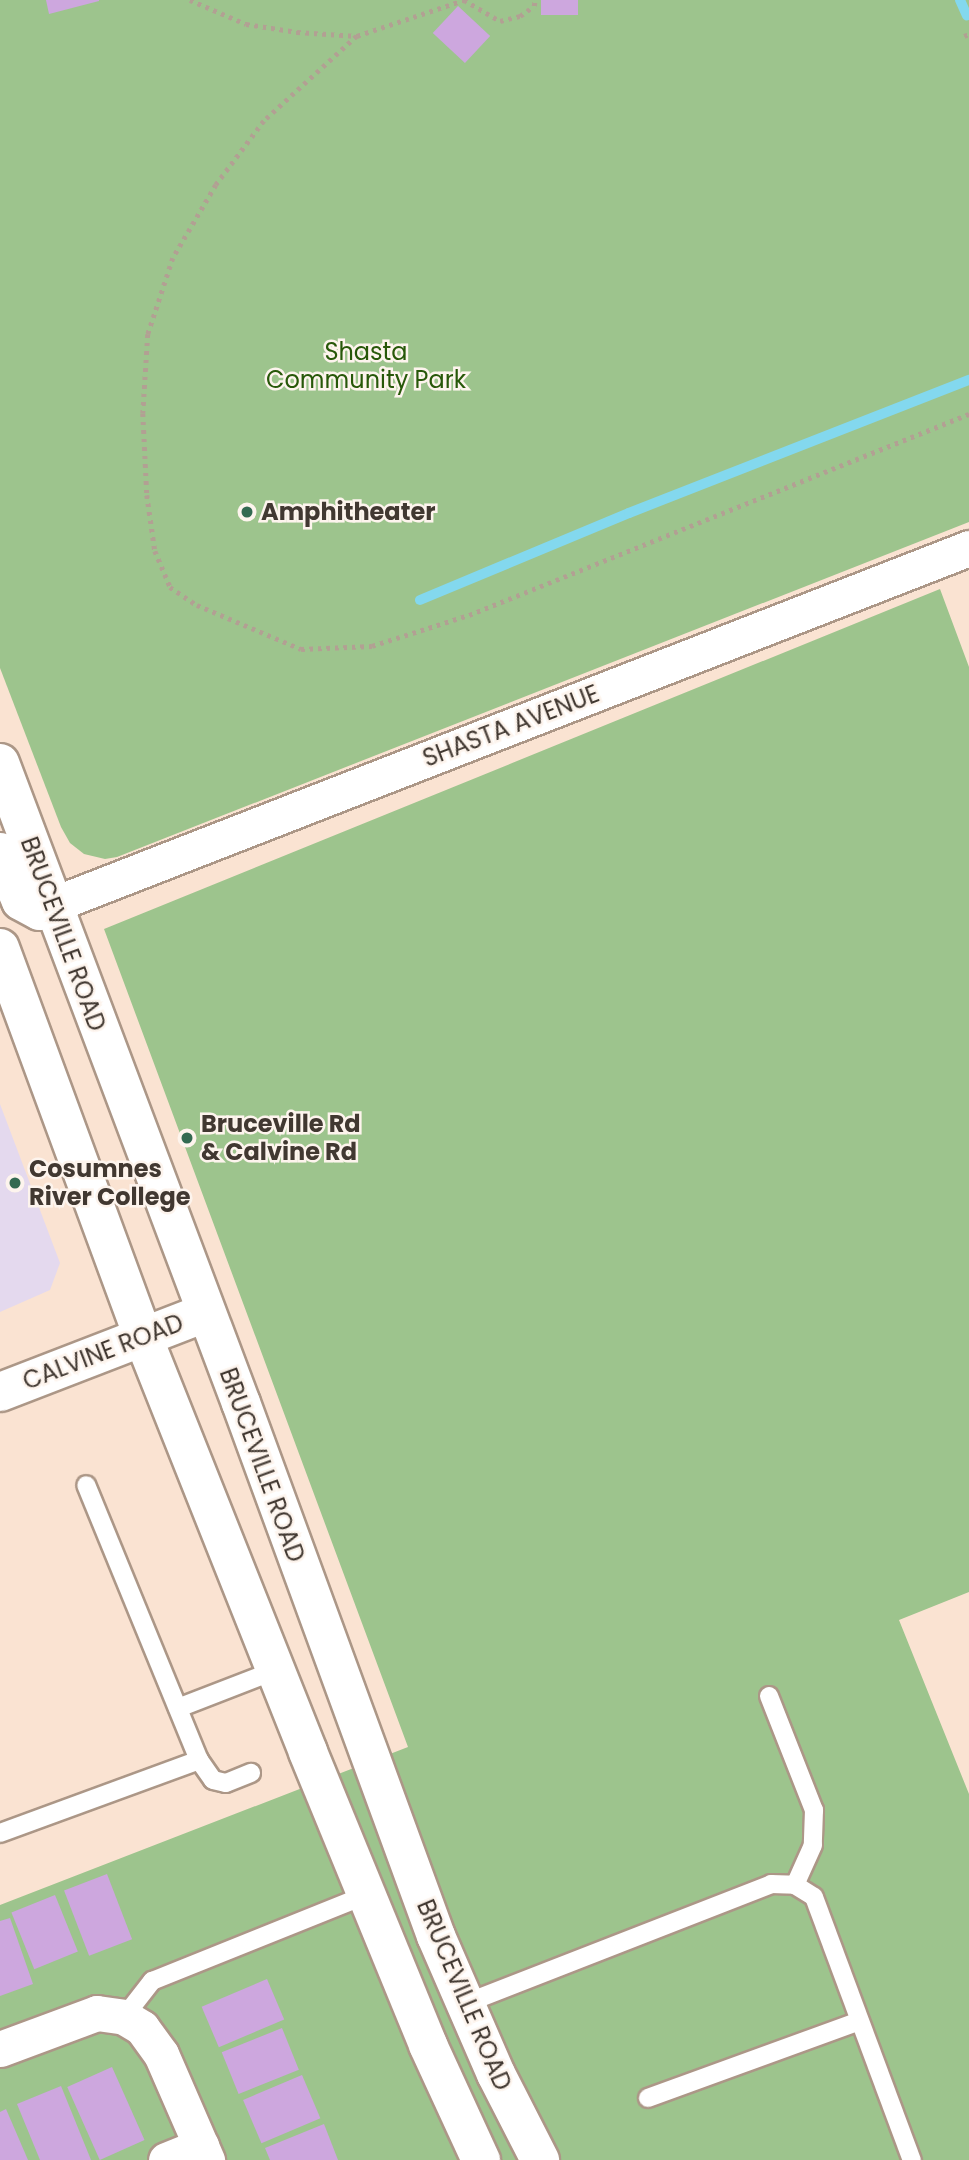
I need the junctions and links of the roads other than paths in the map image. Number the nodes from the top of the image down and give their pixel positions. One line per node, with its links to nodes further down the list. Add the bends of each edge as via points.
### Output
1 (969, 548): 4 (street, SHASTA AVENUE)
2 (0, 763): 4 (main road, BRUCEVILLE ROAD)
3 (0, 852): 4 (main road, via 21,901 40,911)
4 (52, 905): 6 (main road, BRUCEVILLE ROAD)
5 (0, 948): 7 (main road, BRUCEVILLE ROAD)
6 (205, 1313): 7 (main road, CALVINE ROAD); 18 (main road, BRUCEVILLE ROAD)
7 (144, 1337): 8 (main road, CALVINE ROAD); 10 (main road, BRUCEVILLE ROAD)
8 (0, 1392)
9 (86, 1485): 12 (lane)
10 (276, 1670): 12 (lane); 17 (main road, BRUCEVILLE ROAD)
11 (769, 1696): 16 (lane, via 814,1810 813,1845)
12 (178, 1709): 13 (lane)
13 (199, 1760): 14 (lane, via 213,1780 226,1783); 15 (lane)
14 (251, 1773)
15 (0, 1833)
16 (795, 1885): 18 (lane, via 771,1884); 20 (lane, via 814,1897)
17 (366, 1895): 19 (lane, via 152,1981); 25 (main road, BRUCEVILLE ROAD)
18 (464, 2004): 26 (main road, BRUCEVILLE ROAD)
19 (124, 2017): 21 (street, via 97,2012); 23 (street, via 142,2028 161,2054)
20 (859, 2021): 22 (lane); 27 (lane)
21 (0, 2049)
22 (648, 2098)
23 (204, 2153): 24 (street)
24 (166, 2160)
25 (481, 2160)
26 (540, 2160)
27 (912, 2160)

